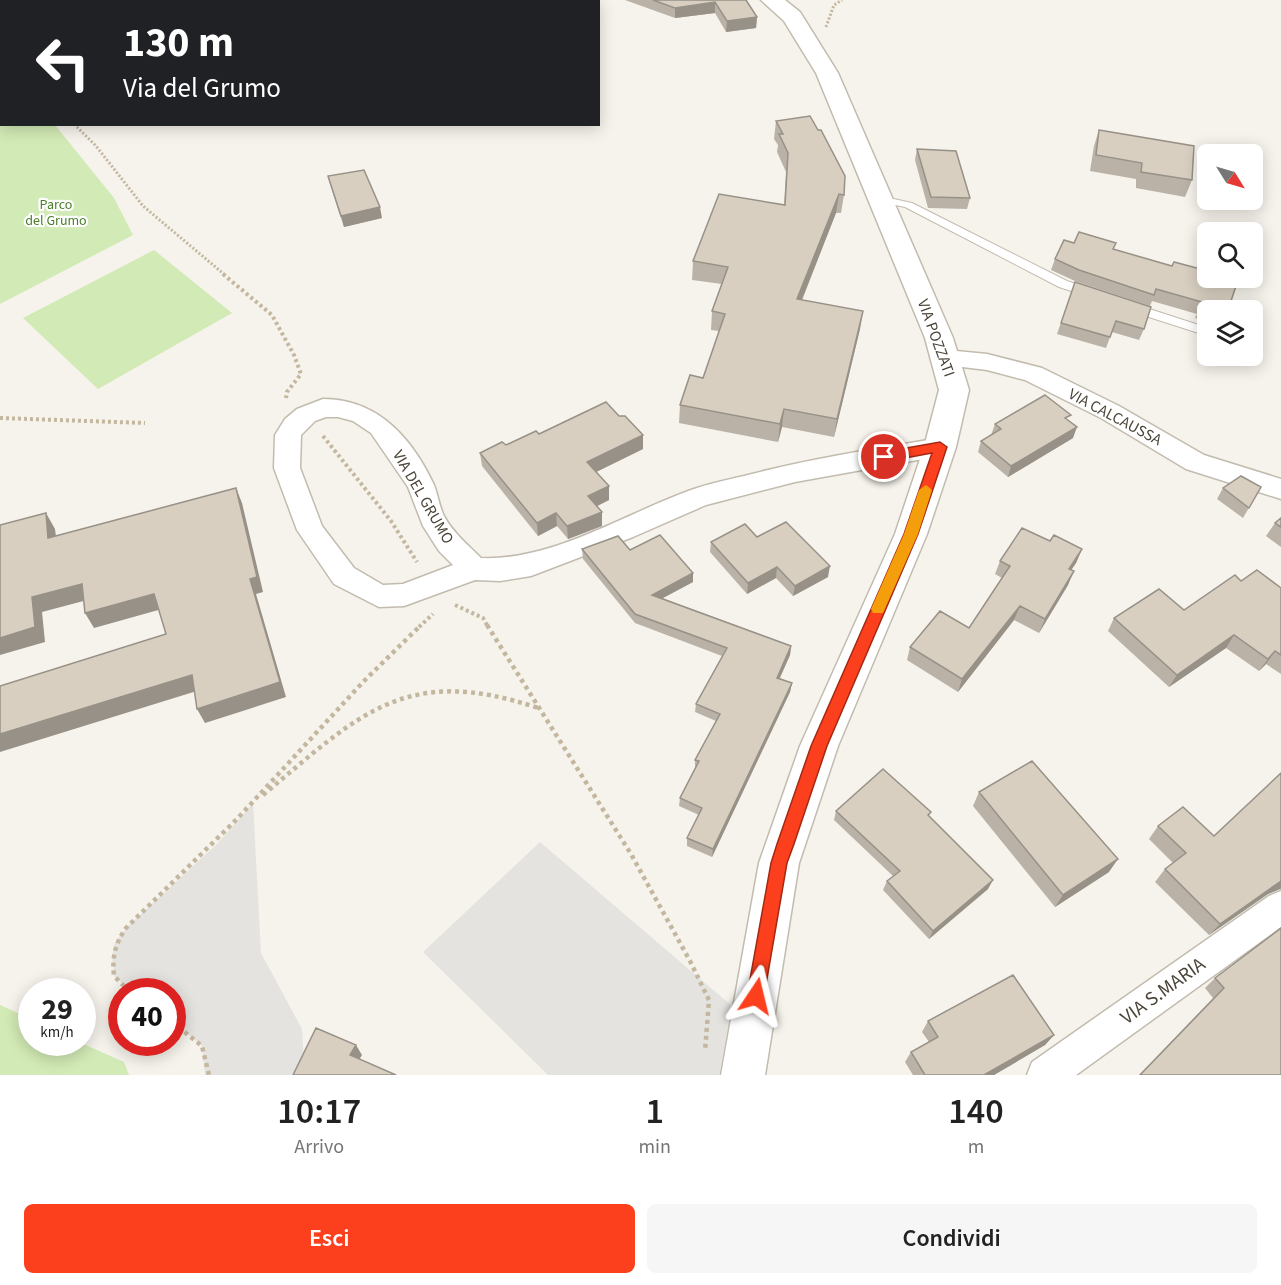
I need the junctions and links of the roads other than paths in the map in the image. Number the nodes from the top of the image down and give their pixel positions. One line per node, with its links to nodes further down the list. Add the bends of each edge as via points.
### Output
1 (772, 0): 2 (street, VIA POZZATI, via 792,17 827,74)
2 (880, 199): 3 (lane, via 908,205 1063,284); 6 (street, VIA POZZATI)
3 (1096, 295)
4 (1119, 302): 5 (lane)
5 (1197, 328)
6 (946, 358): 7 (street, VIA POZZATI, via 954,390); 8 (street, VIA CALCAUSSA, via 987,362 1033,374 1110,412 1195,462)
7 (940, 447): 9 (street, via 795,472 699,497 531,565); 11 (street, VIA POZZATI, via 911,534 819,746 779,863)
8 (1281, 489)
9 (474, 569): 9 (street, VIA DEL GRUMO, via 449,544 432,519 421,486 380,427 362,415 338,408 323,408 294,425 288,435 287,468 310,530 344,576 379,596 404,595 440,593)
10 (1281, 907): 12 (street, VIA S.MARIA)
11 (744, 1075)
12 (1045, 1075)

